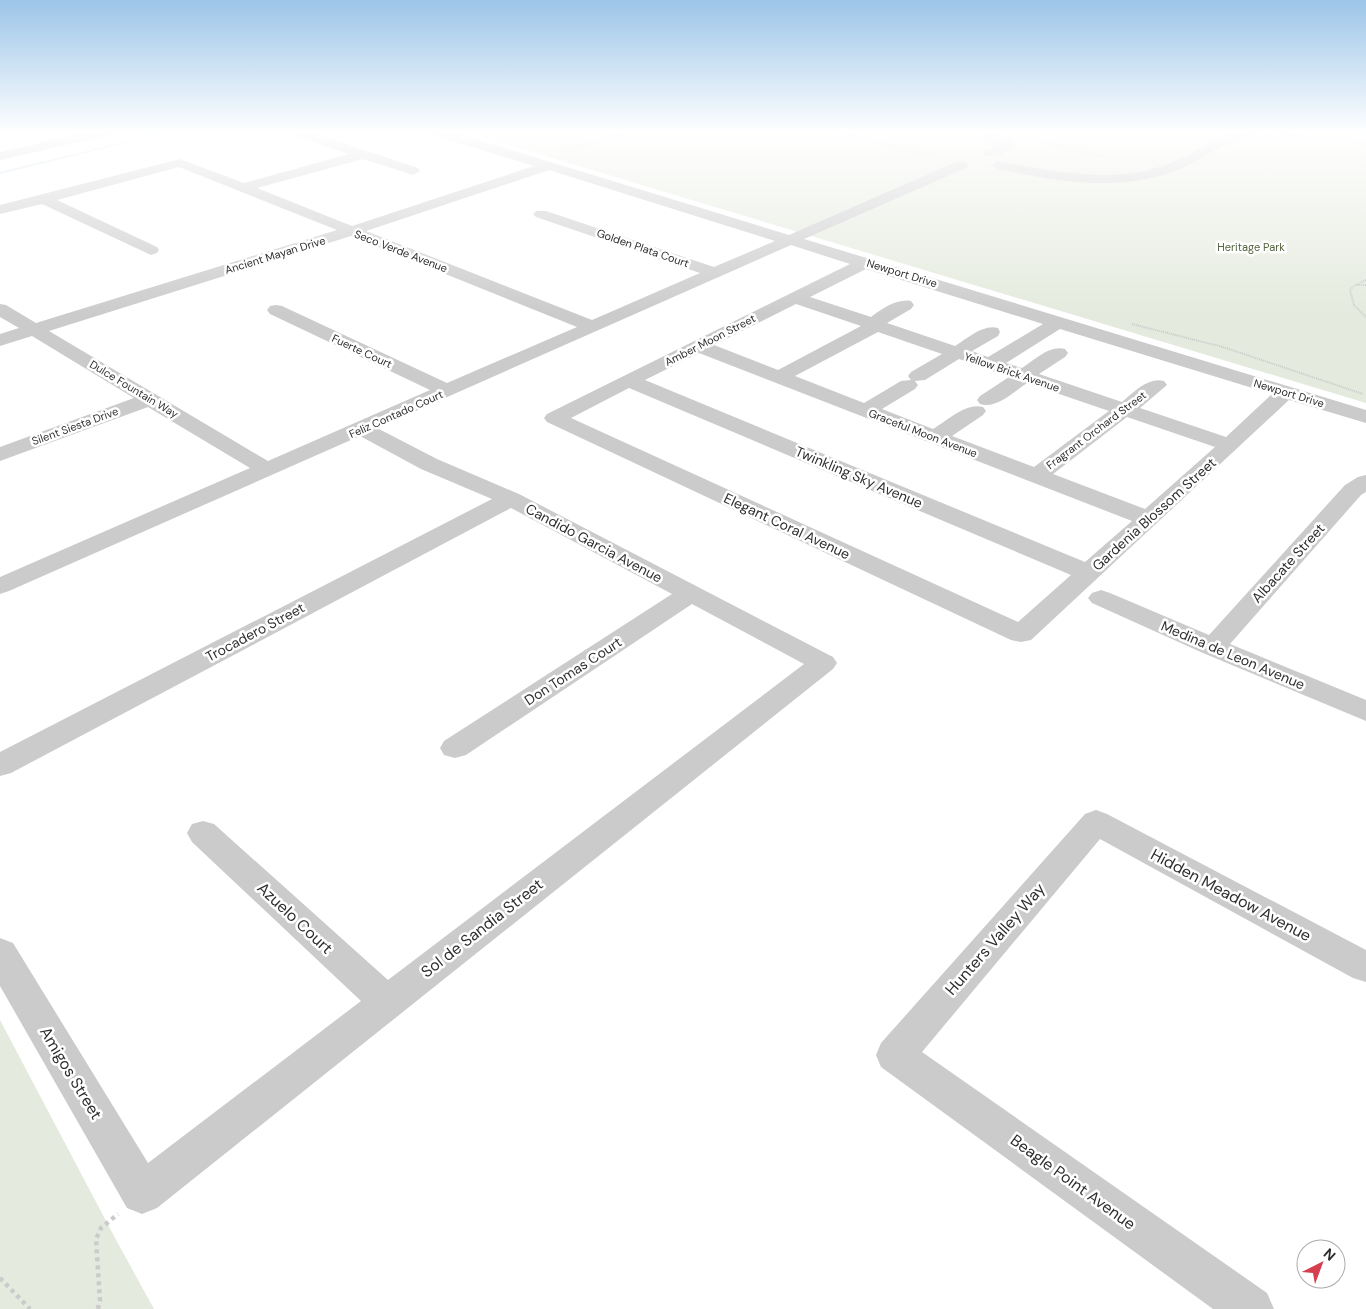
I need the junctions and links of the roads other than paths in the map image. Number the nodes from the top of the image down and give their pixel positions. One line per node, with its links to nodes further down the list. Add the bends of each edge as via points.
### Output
1 (67, 193): 6 (street, Seco Verde Avenue)
2 (256, 193): 9 (street, Seco Verde Avenue)
3 (459, 193): 9 (street, Ancient Mayan Drive)
4 (653, 193): 10 (street, Newport Drive)
5 (896, 193): 10 (street, Feliz Contado Court)
6 (44, 199): 7 (street); 11 (street)
7 (0, 210)
8 (541, 214): 13 (street, Golden Plata Court)
9 (351, 231): 20 (street, Seco Verde Avenue); 21 (street, Ancient Mayan Drive)
10 (791, 239): 12 (street, Newport Drive); 13 (street, Feliz Contado Court)
11 (151, 250)
12 (866, 262): 14 (street, Amber Moon Street); 18 (street, Newport Drive)
13 (716, 273): 20 (street, Feliz Contado Court)
14 (793, 297): 19 (street, Yellow Brick Avenue); 24 (street, Amber Moon Street)
15 (905, 305): 19 (street, via 878,320)
16 (0, 309): 21 (street, Dulce Fountain Way)
17 (276, 310): 32 (street, Fuerte Court)
18 (1058, 322): 27 (street); 33 (street, Newport Drive)
19 (875, 326): 25 (street, Yellow Brick Avenue); 29 (street)
20 (594, 327): 32 (street, Feliz Contado Court)
21 (34, 329): 23 (street, Ancient Mayan Drive); 34 (street, Dulce Fountain Way)
22 (991, 332): 25 (street)
23 (0, 340)
24 (698, 346): 29 (street, Graceful Moon Avenue); 30 (street, Amber Moon Street)
25 (956, 353): 27 (street, Yellow Brick Avenue); 36 (street)
26 (1058, 353): 28 (street)
27 (990, 364): 28 (street, Yellow Brick Avenue)
28 (1024, 376): 35 (street, Yellow Brick Avenue); 40 (street)
29 (779, 377): 36 (street, Graceful Moon Avenue)
30 (629, 380): 38 (street, Amber Moon Street); 48 (street, Twinkling Sky Avenue)
31 (1156, 384): 35 (street, Fragrant Orchard Street)
32 (448, 391): 39 (street, Feliz Contado Court)
33 (1286, 392): 37 (street, Newport Drive); 41 (street, Gardenia Blossom Street)
34 (150, 399): 42 (street, Silent Siesta Drive); 43 (street, Dulce Fountain Way)
35 (1124, 409): 41 (street, Yellow Brick Avenue); 44 (street, Fragrant Orchard Street)
36 (865, 410): 40 (street, Graceful Moon Avenue)
37 (1366, 417)
38 (554, 418): 52 (street, Elegant Coral Avenue)
39 (362, 429): 43 (street, Feliz Contado Court); 46 (street, Candido Garcia Avenue, via 428,464)
40 (935, 438): 44 (street, Graceful Moon Avenue)
41 (1230, 446): 47 (street, Gardenia Blossom Street)
42 (0, 454)
43 (268, 470): 49 (street, Feliz Contado Court)
44 (1036, 476): 47 (street, Graceful Moon Avenue)
45 (1362, 489): 53 (street, Albacate Street)
46 (511, 499): 50 (street, Candido Garcia Avenue); 57 (street, Trocadero Street)
47 (1149, 519): 48 (street, Gardenia Blossom Street)
48 (1089, 573): 52 (street, Gardenia Blossom Street)
49 (0, 586)
50 (690, 594): 54 (street, Candido Garcia Avenue); 56 (street, Don Tomas Court)
51 (1101, 598): 53 (street, Medina de Leon Avenue)
52 (1021, 634)
53 (1213, 647): 55 (street, Medina de Leon Avenue)
54 (823, 663): 62 (street, Sol de Sandia Street)
55 (1366, 711)
56 (455, 748)
57 (0, 765)
58 (1096, 822): 61 (street, Hidden Meadow Avenue); 63 (street, Hunters Valley Way)
59 (203, 834): 62 (street, Azuelo Court)
60 (0, 953): 64 (street, Amigos Street)
61 (1366, 968)
62 (387, 1002): 64 (street, Sol de Sandia Street)
63 (895, 1055): 65 (street, Beagle Point Avenue)
64 (142, 1193)
65 (1251, 1309)

